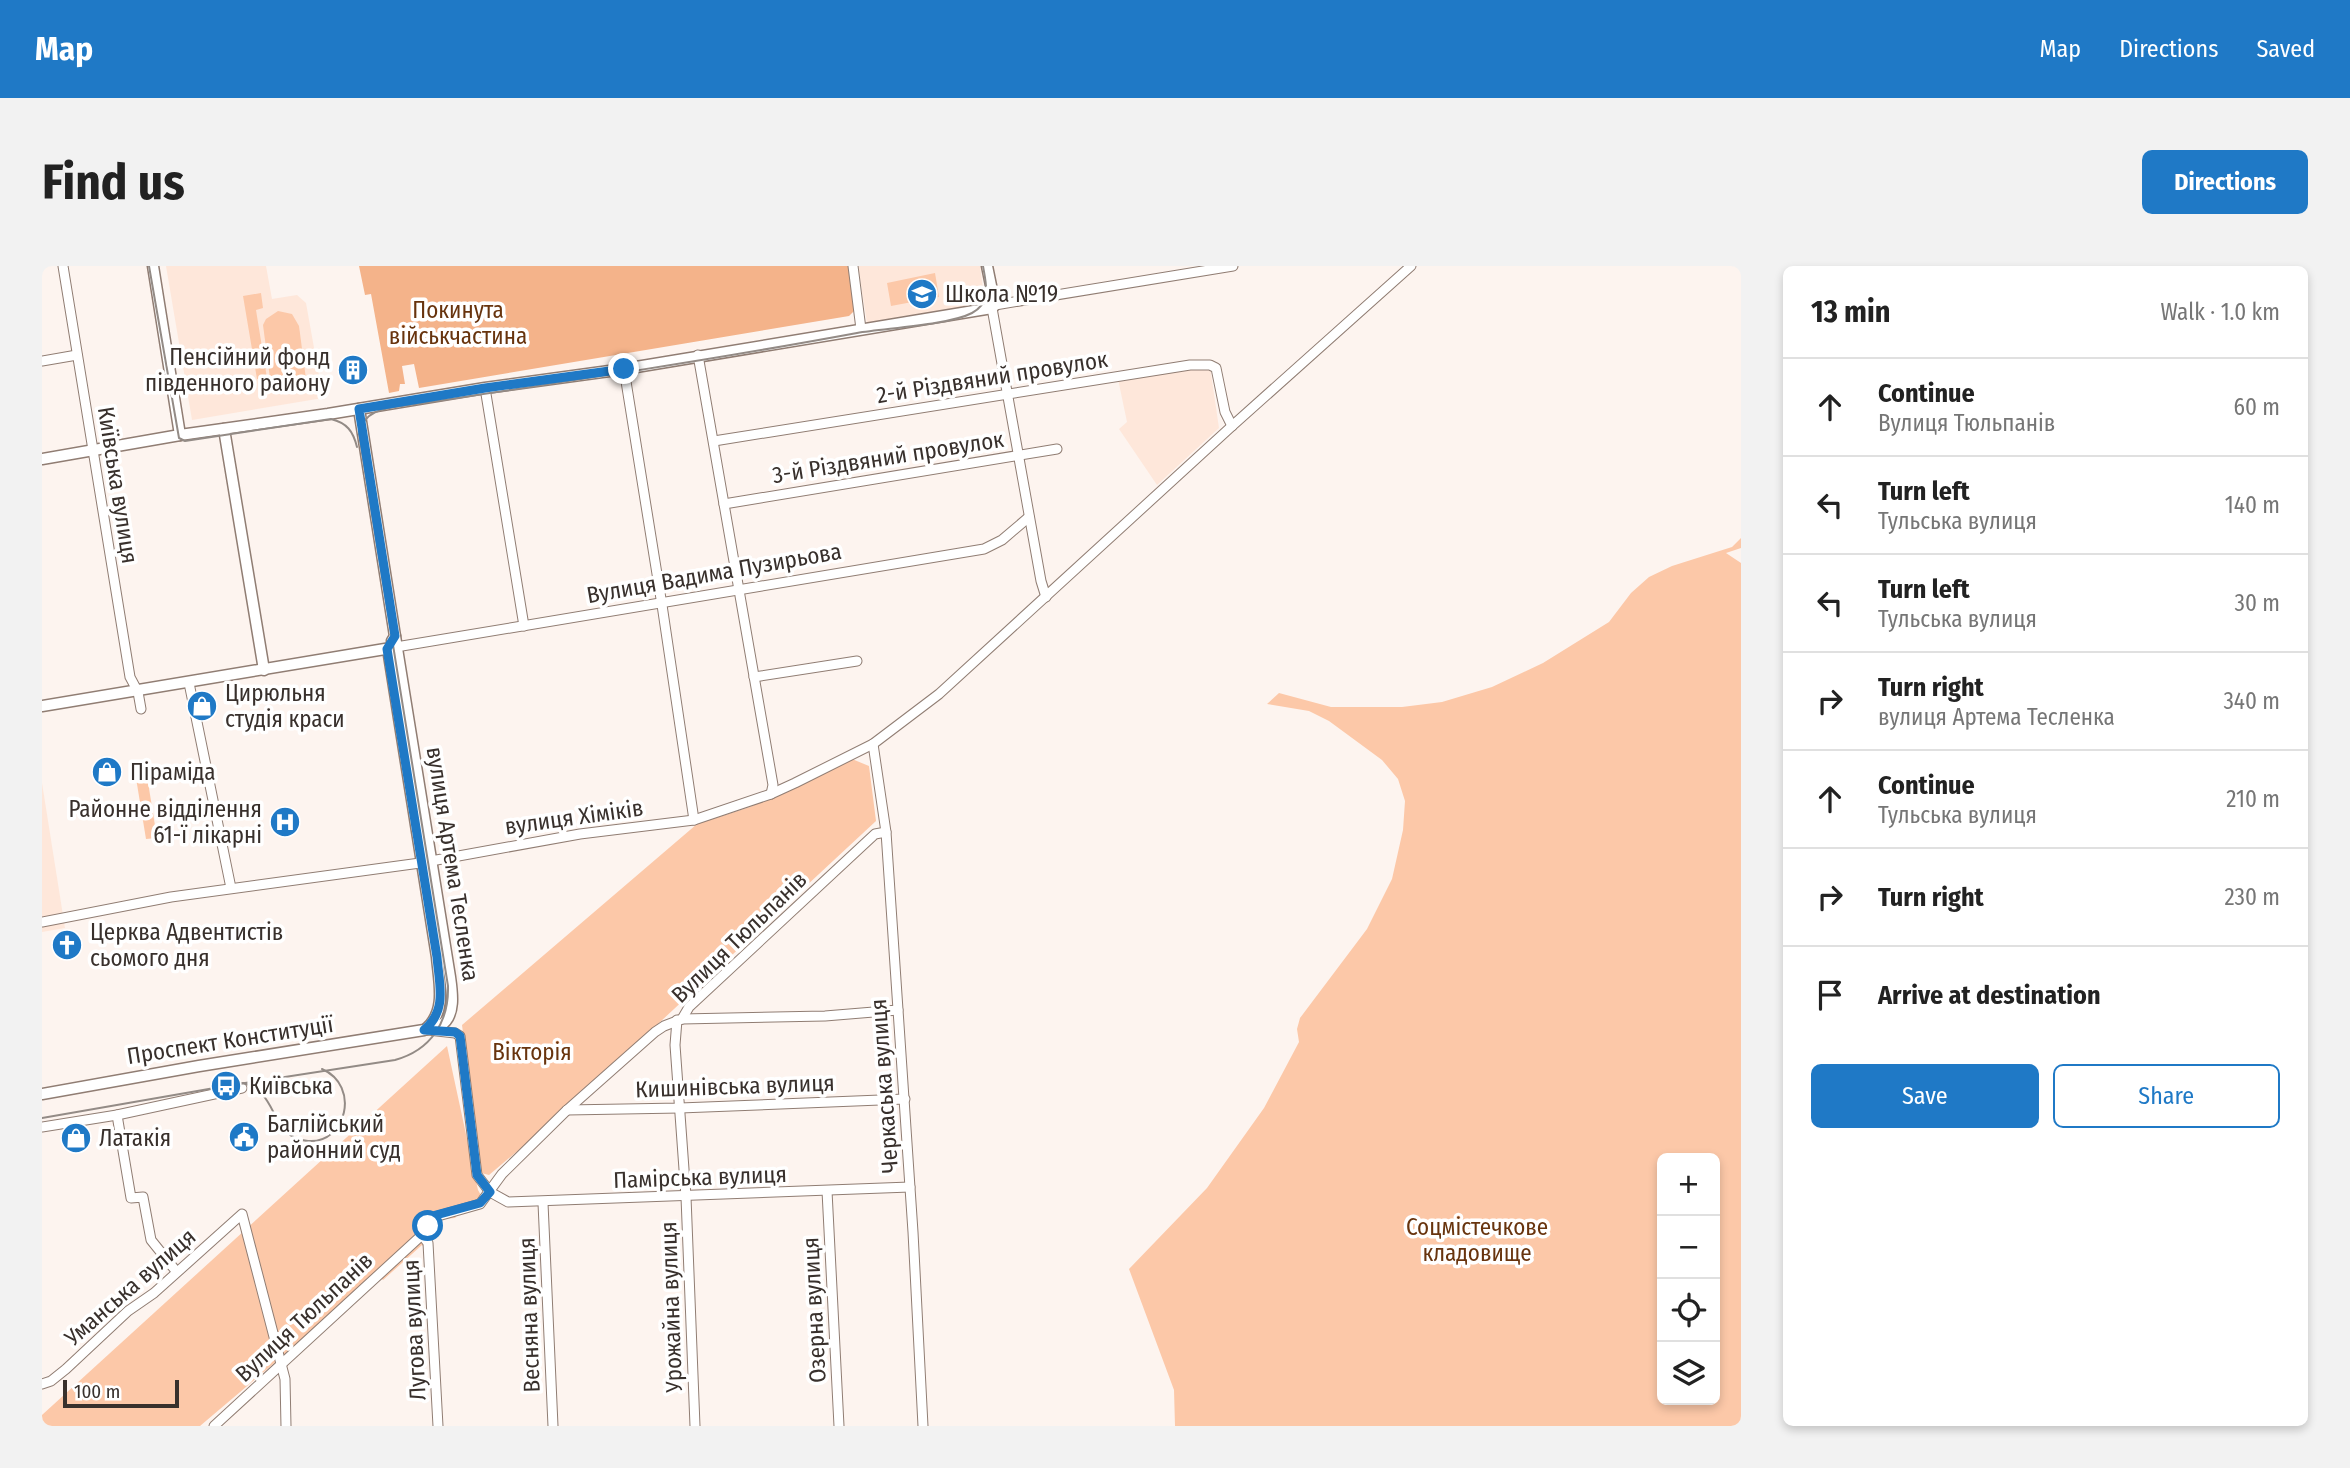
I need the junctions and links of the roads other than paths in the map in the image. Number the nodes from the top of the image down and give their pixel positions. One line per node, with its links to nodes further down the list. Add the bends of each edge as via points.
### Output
1 (63, 266): 9 (street, Київська вулиця)
2 (153, 266): 18 (street)
3 (853, 266): 8 (street)
4 (987, 266): 7 (street)
5 (1233, 266): 7 (street)
6 (1411, 266): 16 (street, вулиця Хіміків)
7 (993, 307): 8 (street); 14 (street)
8 (861, 329): 10 (street)
9 (77, 355): 11 (street); 21 (street, Київська вулиця)
10 (698, 355): 12 (street); 19 (street)
11 (42, 361)
12 (624, 369): 13 (street); 28 (street)
13 (485, 388): 15 (street); 29 (street)
14 (1008, 393): 16 (street, 2-й Різдвяний провулок, via 1210,365 1219,376); 19 (street, 2-й Різдвяний провулок); 22 (street)
15 (359, 409): 17 (street); 30 (street, вулиця Артема Тесленка)
16 (1231, 426): 27 (street, вулиця Хіміків)
17 (224, 429): 18 (street); 32 (street)
18 (180, 435): 21 (street)
19 (714, 441): 24 (street)
20 (1057, 449): 22 (street, 3-й Різдвяний провулок)
21 (92, 451): 23 (street); 35 (street, Київська вулиця, via 130,677)
22 (1018, 455): 24 (street, 3-й Різдвяний провулок); 25 (street)
23 (42, 459)
24 (724, 504): 26 (street)
25 (1029, 517): 26 (street, Вулиця Вадима Пузирьова, via 984,549); 27 (street)
26 (739, 590): 28 (street, Вулиця Вадима Пузирьова); 33 (street)
27 (1046, 597): 38 (street, вулиця Хіміків, via 939,694)
28 (663, 605): 29 (street, Вулиця Вадима Пузирьова); 40 (street)
29 (524, 626): 30 (street, Вулиця Вадима Пузирьова)
30 (393, 644): 32 (street, Вулиця Вадима Пузирьова); 42 (street, вулиця Артема Тесленка)
31 (858, 661): 33 (street)
32 (264, 670): 34 (street, Вулиця Вадима Пузирьова)
33 (754, 677): 39 (street)
34 (189, 683): 35 (street, Вулиця Вадима Пузирьова); 43 (street)
35 (138, 692): 36 (street, Вулиця Вадима Пузирьова); 37 (street, Київська вулиця)
36 (42, 706)
37 (141, 709)
38 (873, 744): 39 (street, вулиця Хіміків); 41 (street, Черкаська вулиця)
39 (771, 794): 40 (street, вулиця Хіміків)
40 (694, 820): 42 (street, вулиця Хіміків, via 580,834)
41 (886, 832): 45 (street, Черкаська вулиця); 46 (street, Вулиця Тюльпанів, via 876,834 776,924)
42 (425, 862): 43 (street, вулиця Хіміків); 47 (street, вулиця Артема Тесленка, via 441,999 439,1013)
43 (231, 888): 44 (street, вулиця Хіміків)
44 (42, 922)
45 (898, 1010): 46 (street); 50 (street, Черкаська вулиця)
46 (680, 1020): 51 (street, Урожайна вулиця, via 675,1045); 52 (street, Вулиця Тюльпанів, via 655,1032)
47 (424, 1030): 49 (street, Проспект Конституції); 57 (street, via 460,1036 477,1175)
48 (242, 1088): 53 (street)
49 (42, 1094)
50 (905, 1099): 51 (street, Кишинівська вулиця); 55 (street, Черкаська вулиця)
51 (680, 1108): 52 (street, Кишинівська вулиця); 58 (street, Урожайна вулиця)
52 (567, 1110): 57 (street, Вулиця Тюльпанів, via 502,1174)
53 (117, 1115): 54 (street); 61 (street, via 131,1198 143,1197 151,1240)
54 (42, 1127)
55 (909, 1187): 56 (street, Памірська вулиця); 70 (street, Черкаська вулиця)
56 (828, 1191): 58 (street, Памірська вулиця); 69 (street, Озерна вулиця)
57 (492, 1194): 59 (street, Памірська вулиця, via 508,1202); 60 (street, Вулиця Тюльпанів, via 480,1203 436,1215)
58 (686, 1197): 59 (street, Памірська вулиця); 68 (street, Урожайна вулиця)
59 (543, 1203): 67 (street, Весняна вулиця)
60 (422, 1235): 62 (street, Вулиця Тюльпанів); 66 (street, Лугова вулиця, via 428,1243)
61 (176, 1271): 62 (street, Уманська вулиця, via 242,1214); 63 (street, Уманська вулиця, via 66,1369)
62 (281, 1364): 64 (street, Вулиця Тюльпанів); 65 (street)
63 (42, 1384)
64 (214, 1426)
65 (286, 1426)
66 (438, 1426)
67 (553, 1426)
68 (695, 1426)
69 (839, 1426)
70 (923, 1426)

